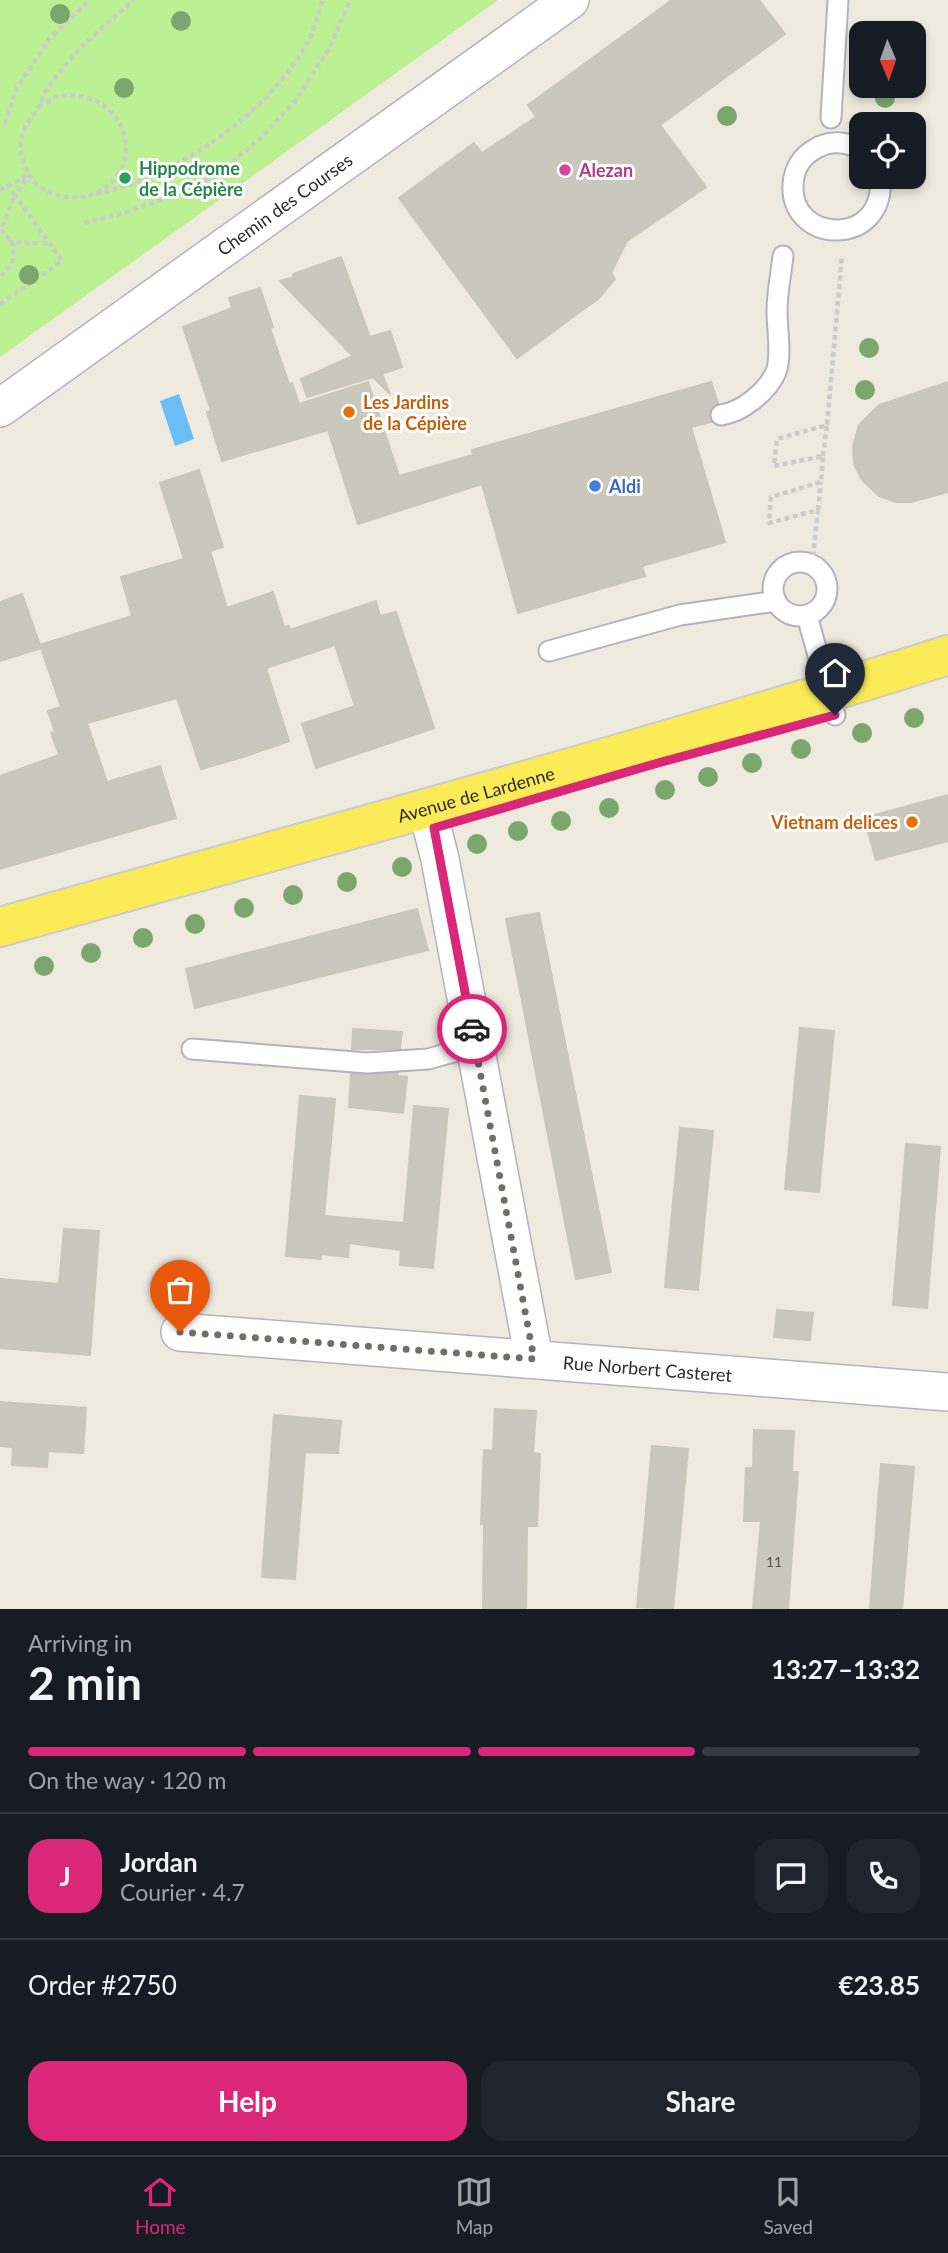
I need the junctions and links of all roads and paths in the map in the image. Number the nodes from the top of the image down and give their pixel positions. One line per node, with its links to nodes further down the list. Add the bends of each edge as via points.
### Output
1 (90, 0): 9 (path, via 49,39 17,88)
2 (134, 0): 7 (path, via 71,58)
3 (323, 0): 18 (path, via 309,40 294,62 269,96 229,129 131,186)
4 (350, 0): 19 (path, via 322,59 295,101 260,139 213,177 120,214)
5 (570, 0): 27 (street, Chemin des Courses)
6 (838, 0): 8 (lane)
7 (38, 107): 13 (path, via 21,139); 18 (path, via 56,97 95,99 111,111 122,128 126,147 121,167 110,183 94,194)
8 (831, 118): 10 (lane); 12 (lane)
9 (5, 124)
10 (849, 138)
11 (849, 145): 12 (lane, via 829,143)
12 (807, 155): 21 (lane, via 794,176 795,201 809,222)
13 (29, 175): 14 (path); 17 (path); 18 (path, via 41,188)
14 (7, 184): 16 (path); 17 (path)
15 (882, 189): 21 (lane, via 871,216)
16 (0, 190)
17 (15, 195): 20 (path); 23 (path)
18 (74, 199)
19 (84, 223)
20 (0, 230): 22 (path)
21 (844, 230): 29 (path)
22 (12, 242): 23 (path); 25 (path, via 14,260)
23 (50, 244): 26 (path, via 62,261)
24 (783, 256): 28 (lane, via 776,371 752,401)
25 (0, 275)
26 (0, 304)
27 (0, 408)
28 (721, 415)
29 (827, 425): 30 (path); 30 (path, via 777,439 774,466)
30 (823, 456): 31 (path)
31 (821, 482): 32 (path); 32 (path, via 771,497 769,523)
32 (818, 510): 33 (path)
33 (812, 565): 34 (lane, via 785,567 774,582); 35 (lane, via 828,588 822,606)
34 (776, 601): 35 (lane, via 789,614); 36 (lane, via 680,615)
35 (807, 616): 39 (lane)
36 (548, 651)
37 (948, 655): 39 (main road, Avenue de Lardenne)
38 (948, 681): 39 (main road, Avenue de Lardenne)
39 (832, 704): 40 (main road, Avenue de Lardenne)
40 (430, 818): 41 (main road, Avenue de Lardenne); 42 (main road, Avenue de Lardenne); 43 (street)
41 (0, 927)
42 (0, 953)
43 (475, 1046): 44 (lane, via 428,1059 367,1063); 46 (street)
44 (192, 1049)
45 (180, 1332): 46 (street, Rue Norbert Casteret)
46 (534, 1359): 47 (street, Rue Norbert Casteret)
47 (948, 1392)

